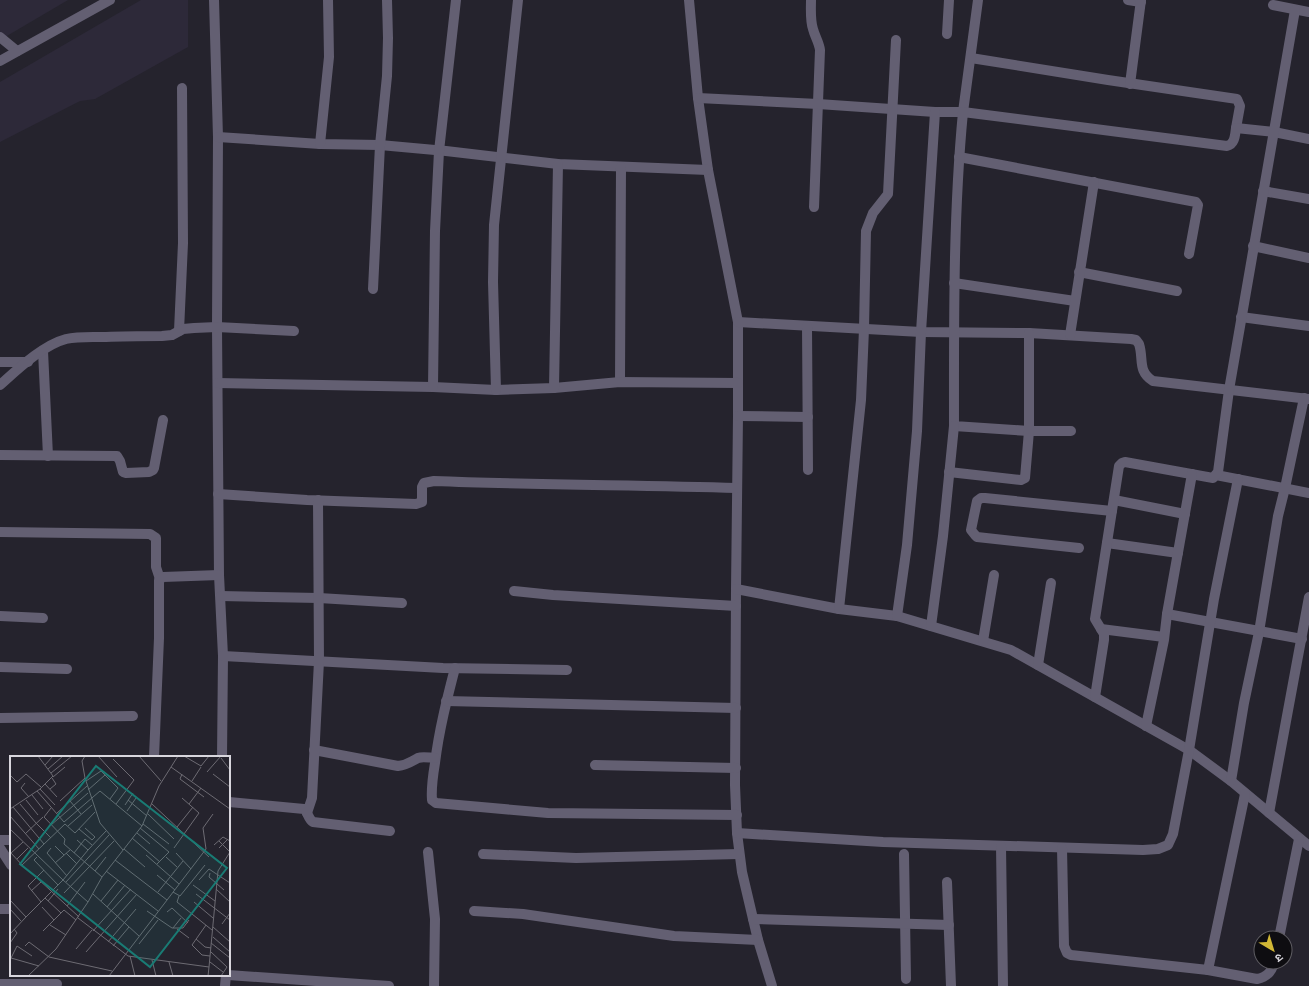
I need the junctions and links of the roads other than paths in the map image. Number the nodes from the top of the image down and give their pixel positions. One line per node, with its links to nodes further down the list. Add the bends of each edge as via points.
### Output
1 (110, 0): 19 (street)
2 (214, 0): 31 (street)
3 (328, 0): 33 (street, via 329,57)
4 (387, 0): 34 (street, via 387,76)
5 (456, 0): 35 (street)
6 (518, 0): 37 (street)
7 (689, 0): 24 (street)
8 (811, 0): 25 (street, via 813,30 820,50)
9 (949, 0): 16 (street)
10 (978, 0): 20 (street)
11 (1128, 0): 12 (street)
12 (1141, 1): 22 (street)
13 (1273, 5): 14 (street)
14 (1295, 10): 15 (street); 30 (street)
15 (1309, 12)
16 (947, 34)
17 (0, 37): 19 (street)
18 (896, 40): 26 (street)
19 (17, 50): 21 (street)
20 (971, 58): 22 (street); 28 (street)
21 (0, 61)
22 (1130, 84): 29 (street, via 1237,99 1240,106)
23 (182, 88): 59 (street, via 183,243)
24 (698, 98): 25 (street); 40 (street)
25 (818, 104): 26 (street); 44 (street)
26 (892, 110): 27 (street); 58 (street, via 888,194 873,213 866,231)
27 (935, 112): 28 (street); 61 (street)
28 (963, 112): 29 (street, via 1227,146 1233,142); 36 (street)
29 (1236, 128): 30 (street)
30 (1274, 132): 32 (street); 42 (street)
31 (218, 138): 33 (street); 57 (street)
32 (1309, 139)
33 (320, 144): 34 (street)
34 (380, 145): 35 (street); 50 (street)
35 (439, 151): 37 (street); 72 (street)
36 (959, 157): 41 (street); 49 (street)
37 (501, 158): 38 (street); 74 (street, via 494,224)
38 (558, 164): 39 (street); 73 (street)
39 (621, 167): 40 (street); 68 (street)
40 (708, 170): 54 (street)
41 (1094, 182): 46 (street, via 1196,202 1198,205); 48 (street)
42 (1263, 191): 43 (street); 45 (street)
43 (1309, 199)
44 (814, 207)
45 (1253, 246): 47 (street); 53 (street)
46 (1189, 254)
47 (1309, 258)
48 (1079, 272): 51 (street); 52 (street)
49 (954, 283): 52 (street); 62 (street)
50 (373, 289)
51 (1177, 291)
52 (1075, 300): 64 (street)
53 (1241, 317): 56 (street); 75 (street)
54 (738, 322): 55 (street); 70 (street)
55 (808, 326): 58 (street); 78 (street)
56 (1309, 326)
57 (217, 327): 59 (street, via 188,328); 60 (street); 69 (street)
58 (864, 329): 61 (street); 113 (street, via 861,400)
59 (179, 331): 65 (street, via 162,336 66,339)
60 (294, 331)
61 (920, 332): 62 (street); 116 (street, via 917,431 907,545)
62 (954, 332): 63 (street); 80 (street)
63 (1029, 333): 64 (street); 82 (street)
64 (1070, 335): 75 (street, via 1136,340 1141,348 1143,371 1153,381)
65 (43, 351): 67 (street); 84 (street)
66 (0, 362): 67 (street)
67 (28, 362): 71 (street)
68 (620, 382): 70 (street); 73 (street)
69 (218, 383): 72 (street); 93 (street)
70 (738, 383): 77 (street)
71 (0, 385)
72 (433, 387): 74 (street)
73 (554, 388): 74 (street)
74 (496, 390)
75 (1229, 390): 76 (street); 88 (street)
76 (1306, 398): 91 (street)
77 (738, 416): 78 (street); 90 (street)
78 (808, 417): 85 (street)
79 (163, 420): 84 (street, via 154,468 149,472 123,472 117,456)
80 (954, 426): 82 (street); 86 (street)
81 (1071, 430): 82 (street)
82 (1029, 431): 86 (street, via 1023,479)
83 (0, 455): 84 (street)
84 (48, 456)
85 (808, 470)
86 (949, 472): 119 (street)
87 (1192, 474): 88 (street, via 1213,478); 95 (street, via 1122,463 1119,466); 97 (street)
88 (1216, 476): 89 (street)
89 (1238, 479): 91 (street); 118 (street)
90 (736, 488): 94 (street, via 434,481 424,483 423,499 418,504); 106 (street)
91 (1286, 488): 92 (street); 121 (street, via 1278,516)
92 (1309, 493)
93 (218, 494): 94 (street); 102 (street)
94 (318, 500): 110 (street)
95 (1114, 500): 96 (street); 97 (street)
96 (1112, 511): 99 (street); 100 (street, via 985,498 977,501 971,530 977,537)
97 (1185, 514): 101 (street)
98 (0, 532): 104 (street, via 150,534 156,538 156,567)
99 (1107, 543): 101 (street); 120 (street, via 1095,619)
100 (1079, 548)
101 (1178, 553): 114 (street)
102 (219, 575): 104 (street); 108 (street)
103 (994, 575): 124 (street)
104 (160, 579): 140 (street)
105 (1051, 583): 127 (street)
106 (736, 589): 112 (street); 113 (street)
107 (514, 591): 112 (street)
108 (221, 596): 110 (street); 125 (street)
109 (1309, 597): 123 (street)
110 (318, 598): 111 (street); 126 (street)
111 (402, 603)
112 (736, 606): 134 (street)
113 (839, 609): 116 (street)
114 (1167, 614): 118 (street); 122 (street)
115 (0, 616): 117 (street)
116 (897, 616): 119 (street)
117 (43, 618)
118 (1210, 623): 121 (street); 139 (street)
119 (931, 626): 124 (street)
120 (1101, 629): 122 (street); 132 (street, via 1104,640)
121 (1259, 632): 123 (street); 145 (street)
122 (1164, 637): 137 (street)
123 (1302, 639): 149 (street)
124 (983, 641): 127 (street, via 1011,650)
125 (223, 656): 126 (street); 141 (street)
126 (319, 661): 129 (street); 138 (street)
127 (1038, 665): 132 (street)
128 (0, 667): 130 (street)
129 (455, 668): 131 (street); 133 (street)
130 (67, 669)
131 (567, 670)
132 (1095, 697): 137 (street)
133 (446, 702): 134 (street); 142 (street)
134 (736, 708): 144 (street)
135 (133, 716): 136 (street)
136 (0, 718)
137 (1146, 726): 139 (street)
138 (314, 750): 142 (street, via 398,766 422,757); 148 (street, via 312,798)
139 (1189, 750): 145 (street); 157 (street, via 1173,834 1168,845 1143,850)
140 (154, 756)
141 (222, 756)
142 (435, 758): 150 (street, via 432,800 436,803 548,814)
143 (595, 765): 144 (street)
144 (736, 768): 150 (street)
145 (1231, 781): 146 (street)
146 (1245, 794): 149 (street); 172 (street)
147 (230, 802): 148 (street, via 304,808)
148 (307, 812): 151 (street, via 313,822)
149 (1269, 813): 153 (street)
150 (737, 815): 152 (street)
151 (390, 830)
152 (737, 833): 154 (street); 160 (street)
153 (1299, 839): 155 (street); 170 (street)
154 (1001, 846): 157 (street); 184 (street)
155 (1309, 846)
156 (0, 848): 162 (street)
157 (1062, 848): 172 (street, via 1064,946 1067,953 1071,956)
158 (428, 852): 181 (street, via 435,918)
159 (483, 854): 160 (street, via 576,858)
160 (739, 854): 167 (street)
161 (904, 854): 168 (street)
162 (10, 863)
163 (946, 882): 169 (street)
164 (0, 908): 165 (street)
165 (10, 909)
166 (474, 911): 171 (street, via 523,914 674,936)
167 (753, 919): 168 (street); 171 (street)
168 (905, 923): 169 (street); 176 (street)
169 (949, 925): 183 (street)
170 (1281, 930)
171 (758, 940): 182 (street)
172 (1208, 970): 173 (street, via 1257,979 1264,977)
173 (1271, 970)
174 (230, 975): 180 (street)
175 (227, 976): 179 (street)
176 (906, 979)
177 (57, 982): 178 (street)
178 (0, 984)
179 (225, 986)
180 (389, 986)
181 (434, 986)
182 (772, 986)
183 (951, 986)
184 (1003, 986)

